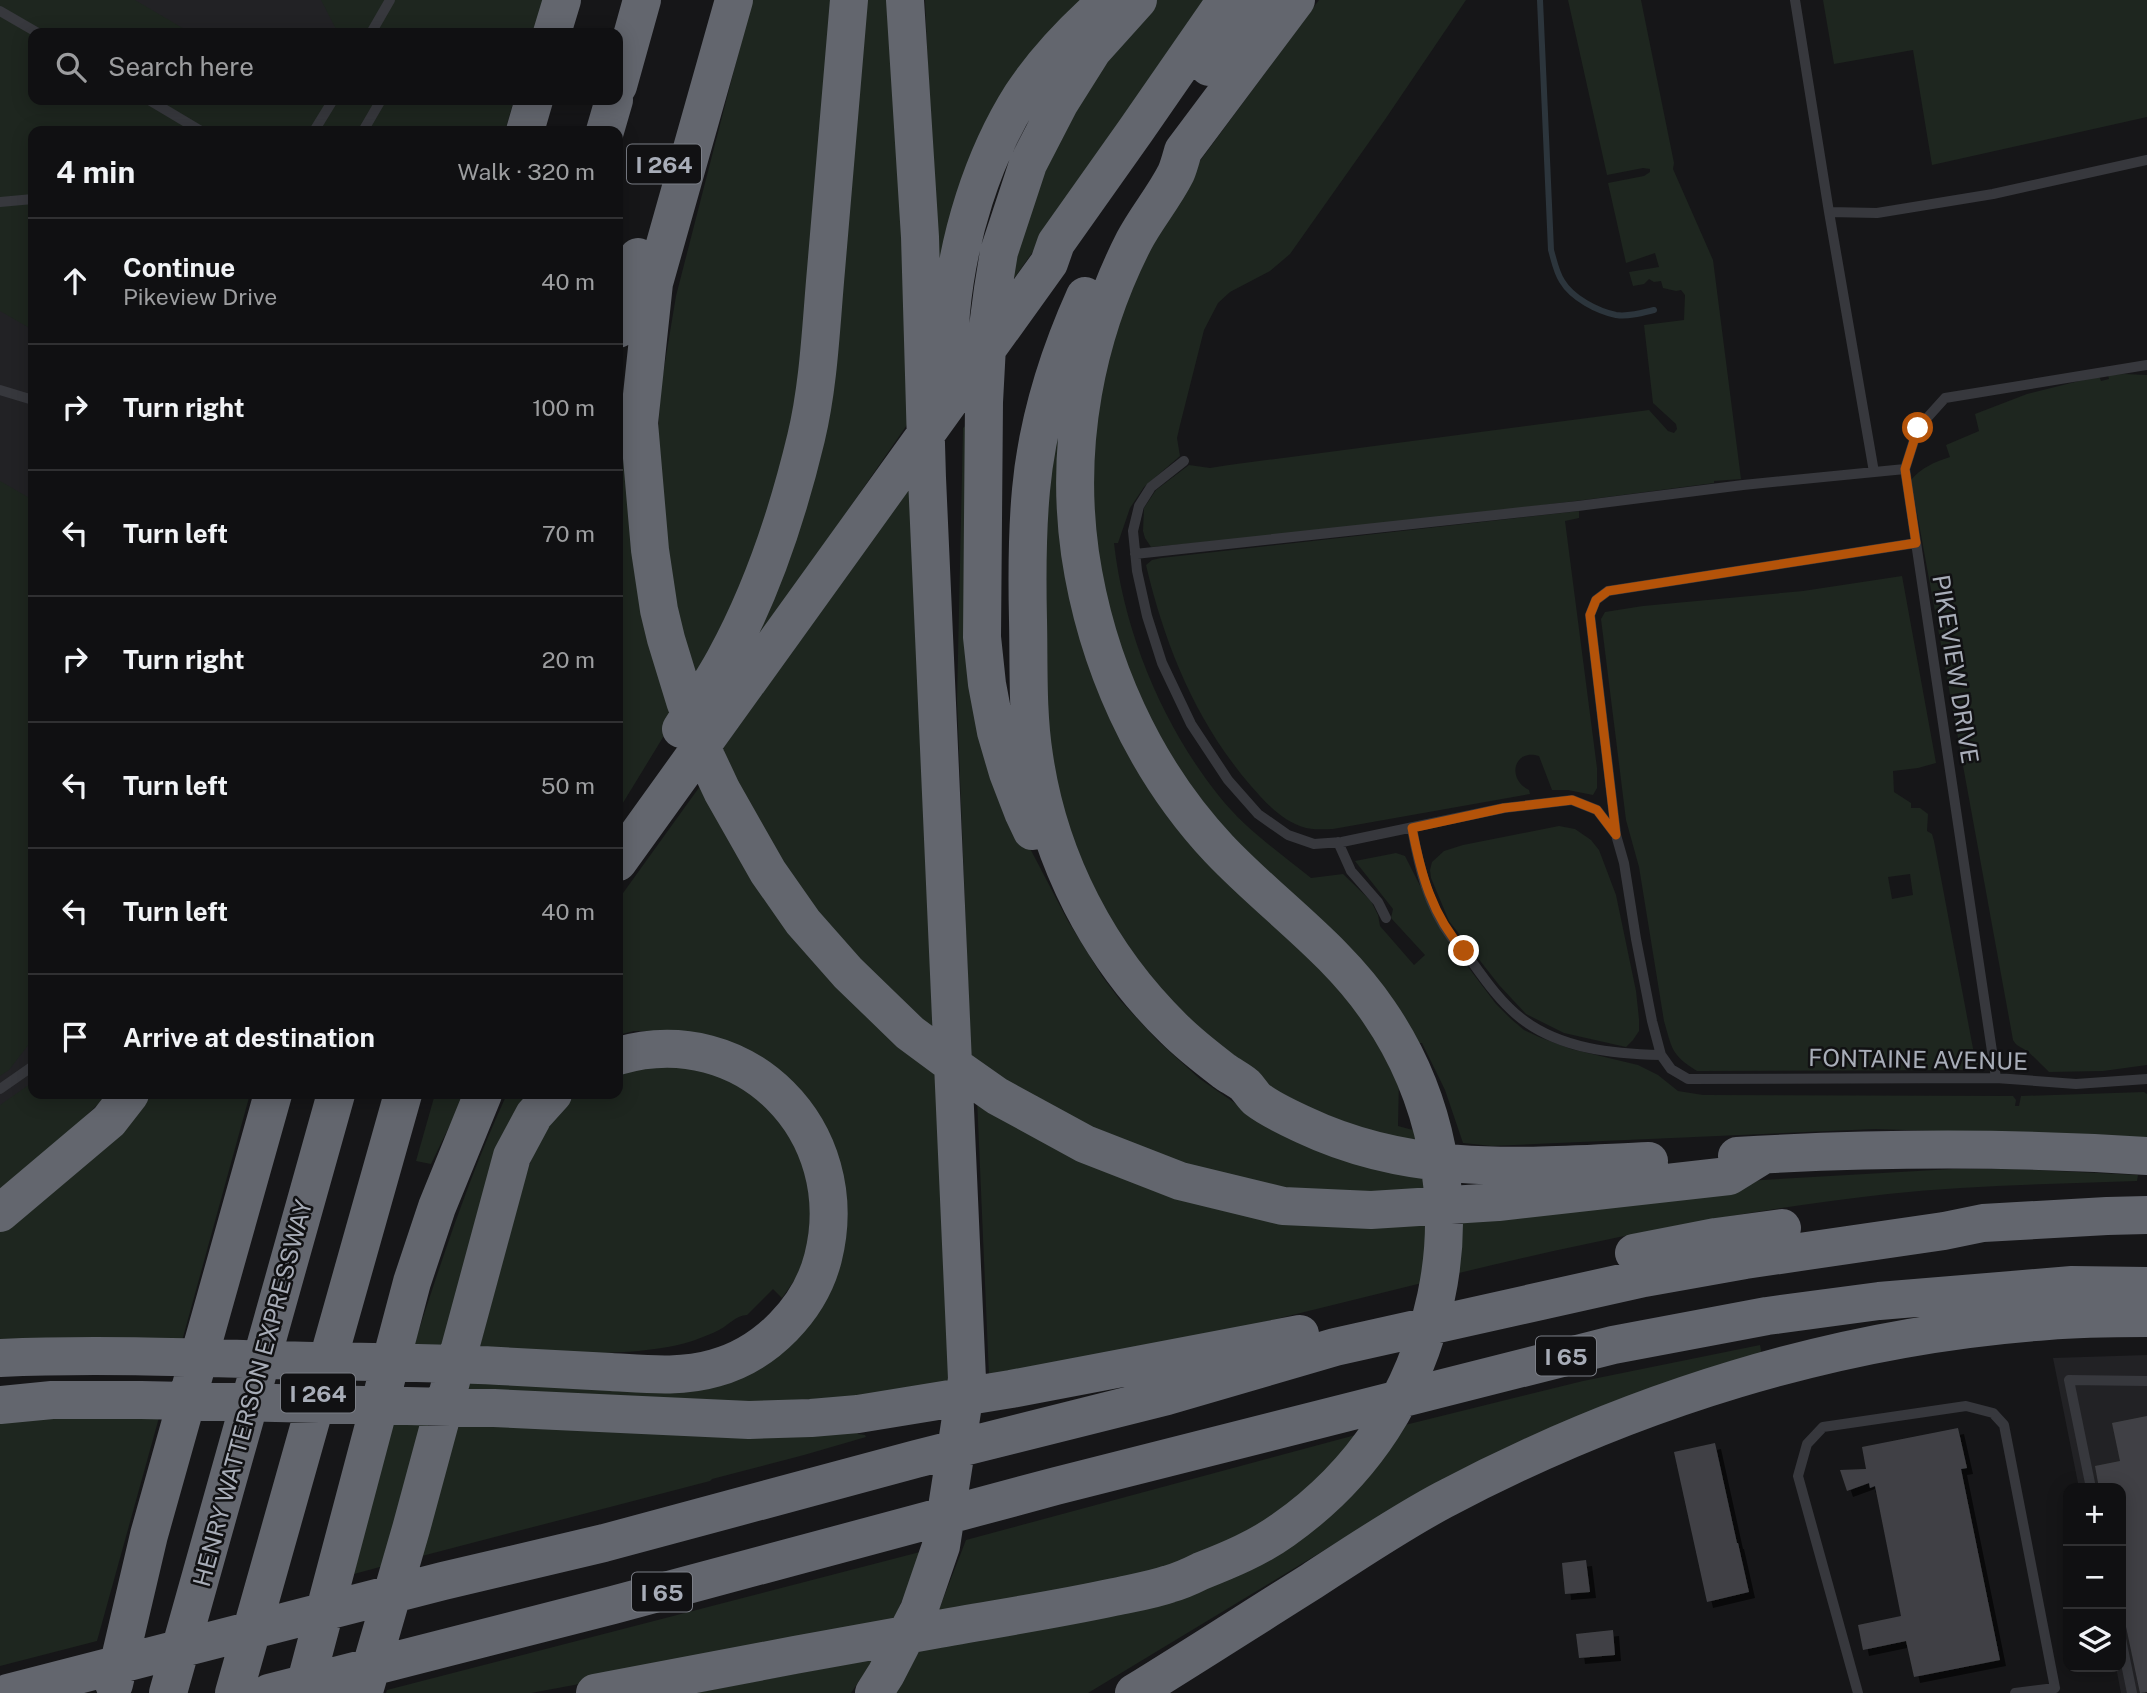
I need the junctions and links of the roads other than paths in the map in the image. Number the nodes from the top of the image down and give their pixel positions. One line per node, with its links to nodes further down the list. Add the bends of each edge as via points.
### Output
1 (390, 0): 17 (lane)
2 (562, 0): 18 (highway)
3 (579, 0): 19 (highway)
4 (642, 0): 20 (highway)
5 (710, 0): 39 (highway, I 264)
6 (734, 0): 68 (highway, via 654,283 639,423 655,586 674,666 722,792 768,872 803,922 848,973 910,1033 997,1096 1085,1144 1181,1181 1283,1206 1371,1210 1498,1202 1729,1176)
7 (849, 0): 49 (highway, via 807,436 773,550 726,658)
8 (905, 0): 44 (highway, via 920,237 924,392)
9 (1108, 0): 44 (highway, via 1079,26 1022,96 996,143 975,196 951,311)
10 (1138, 0): 67 (highway, via 1093,50 1059,104 1028,164 999,251 984,402 982,637 987,684 996,732 1023,812 1082,929 1106,966 1139,1010 1188,1057 1241,1096)
11 (1226, 0): 38 (highway, via 1056,243)
12 (1261, 0): 38 (highway, via 1066,251)
13 (1296, 0): 33 (highway)
14 (1795, 0): 37 (lane)
15 (0, 11): 16 (lane)
16 (29, 28)
17 (374, 28)
18 (554, 28)
19 (571, 28)
20 (623, 68)
21 (157, 105): 27 (lane)
22 (330, 105): 28 (lane)
23 (379, 105): 29 (lane)
24 (533, 105): 30 (highway)
25 (550, 105): 31 (highway)
26 (613, 105): 32 (highway, I 264)
27 (193, 126)
28 (317, 126)
29 (366, 126)
30 (526, 126)
31 (544, 126)
32 (606, 126)
33 (1183, 151): 67 (highway, via 1169,160 1096,271 1055,374 1031,486 1030,706 1034,755 1050,828 1092,923 1143,996 1174,1029); 87 (highway, via 1175,174 1119,274 1092,348 1075,464 1079,548 1105,660 1143,743 1171,788 1220,849 1353,978 1378,1011 1425,1101 1443,1192 1445,1227 1431,1322 1415,1366 1376,1441 1313,1507 1280,1533 1168,1585)
34 (2147, 160): 37 (lane, via 1993,194 1877,213)
35 (28, 200): 36 (lane)
36 (0, 202)
37 (1829, 212): 46 (lane)
38 (1049, 263): 53 (highway)
39 (623, 311)
40 (2147, 365): 45 (lane, PIKEVIEW DRIVE, via 1945,398 1918,428)
41 (0, 390): 42 (lane)
42 (28, 398)
43 (1184, 461): 48 (lane, via 1151,487 1139,506 1133,531)
44 (937, 464): 88 (highway, via 946,491 932,566 967,1379 942,1546 919,1610)
45 (1905, 469): 46 (lane); 47 (lane, PIKEVIEW DRIVE)
46 (1874, 472): 48 (lane)
47 (1916, 543): 51 (lane, via 1608,591 1596,600 1590,615); 58 (lane, PIKEVIEW DRIVE)
48 (1135, 554): 52 (lane, via 1162,663 1191,724 1227,780 1258,814 1288,835 1314,844)
49 (623, 824)
50 (1412, 828): 51 (lane, via 1504,808 1572,800 1597,810); 52 (lane); 56 (lane, via 1418,863 1441,919 1484,978 1523,1020 1571,1043 1621,1054)
51 (1616, 835): 56 (lane)
52 (1338, 842): 54 (lane, via 1350,871)
53 (623, 855)
54 (1386, 918)
55 (623, 1055): 75 (highway, via 679,1049 711,1055 752,1073 780,1094 811,1136 824,1169 830,1203 823,1258 798,1310 754,1350 717,1368 668,1375 153,1357)
56 (1661, 1055): 58 (lane, FONTAINE AVENUE, via 1671,1069 1688,1079)
57 (28, 1069): 60 (lane)
58 (1996, 1078): 59 (lane, FONTAINE AVENUE, via 2076,1084)
59 (2147, 1079)
60 (0, 1089)
61 (126, 1099): 70 (highway, via 109,1121)
62 (272, 1099): 80 (highway, via 149,1535)
63 (335, 1099): 82 (highway, HENRY WATTERSON EXPRESSWAY / I 264)
64 (402, 1099): 83 (highway, I 264)
65 (481, 1099): 85 (highway, via 445,1184 412,1282)
66 (548, 1099): 86 (highway, via 534,1115 512,1156)
67 (1257, 1099): 68 (highway, via 1340,1139 1422,1161 1535,1167)
68 (1763, 1155): 69 (highway, via 1958,1150)
69 (2147, 1156)
70 (0, 1213)
71 (2147, 1215): 72 (highway, I 65)
72 (1983, 1223): 77 (highway, via 1941,1208 1716,1237 1542,1273 1289,1337 858,1415 748,1420 494,1408 141,1400); 81 (highway, I 65, via 1644,1278 1335,1347 1167,1396 604,1543)
73 (2147, 1286): 84 (highway, I 65, via 2072,1285 1879,1301 1767,1316 1614,1345)
74 (2147, 1318): 89 (highway, via 2044,1321 1886,1343 1734,1379 1624,1416 1442,1501)
75 (0, 1358)
76 (2147, 1381): 78 (lane, via 2069,1380)
77 (0, 1405)
78 (2090, 1483)
79 (2126, 1664): 92 (lane)
80 (111, 1689)
81 (8, 1693)
82 (168, 1693)
83 (234, 1693)
84 (268, 1693)
85 (303, 1693)
86 (363, 1693)
87 (595, 1693)
88 (874, 1693)
89 (1134, 1693)
90 (1858, 1693): 91 (lane, via 1798,1476 1807,1444 1823,1427 1966,1406 1993,1413 2004,1425 2055,1688)
91 (2015, 1693)
92 (2132, 1693)

